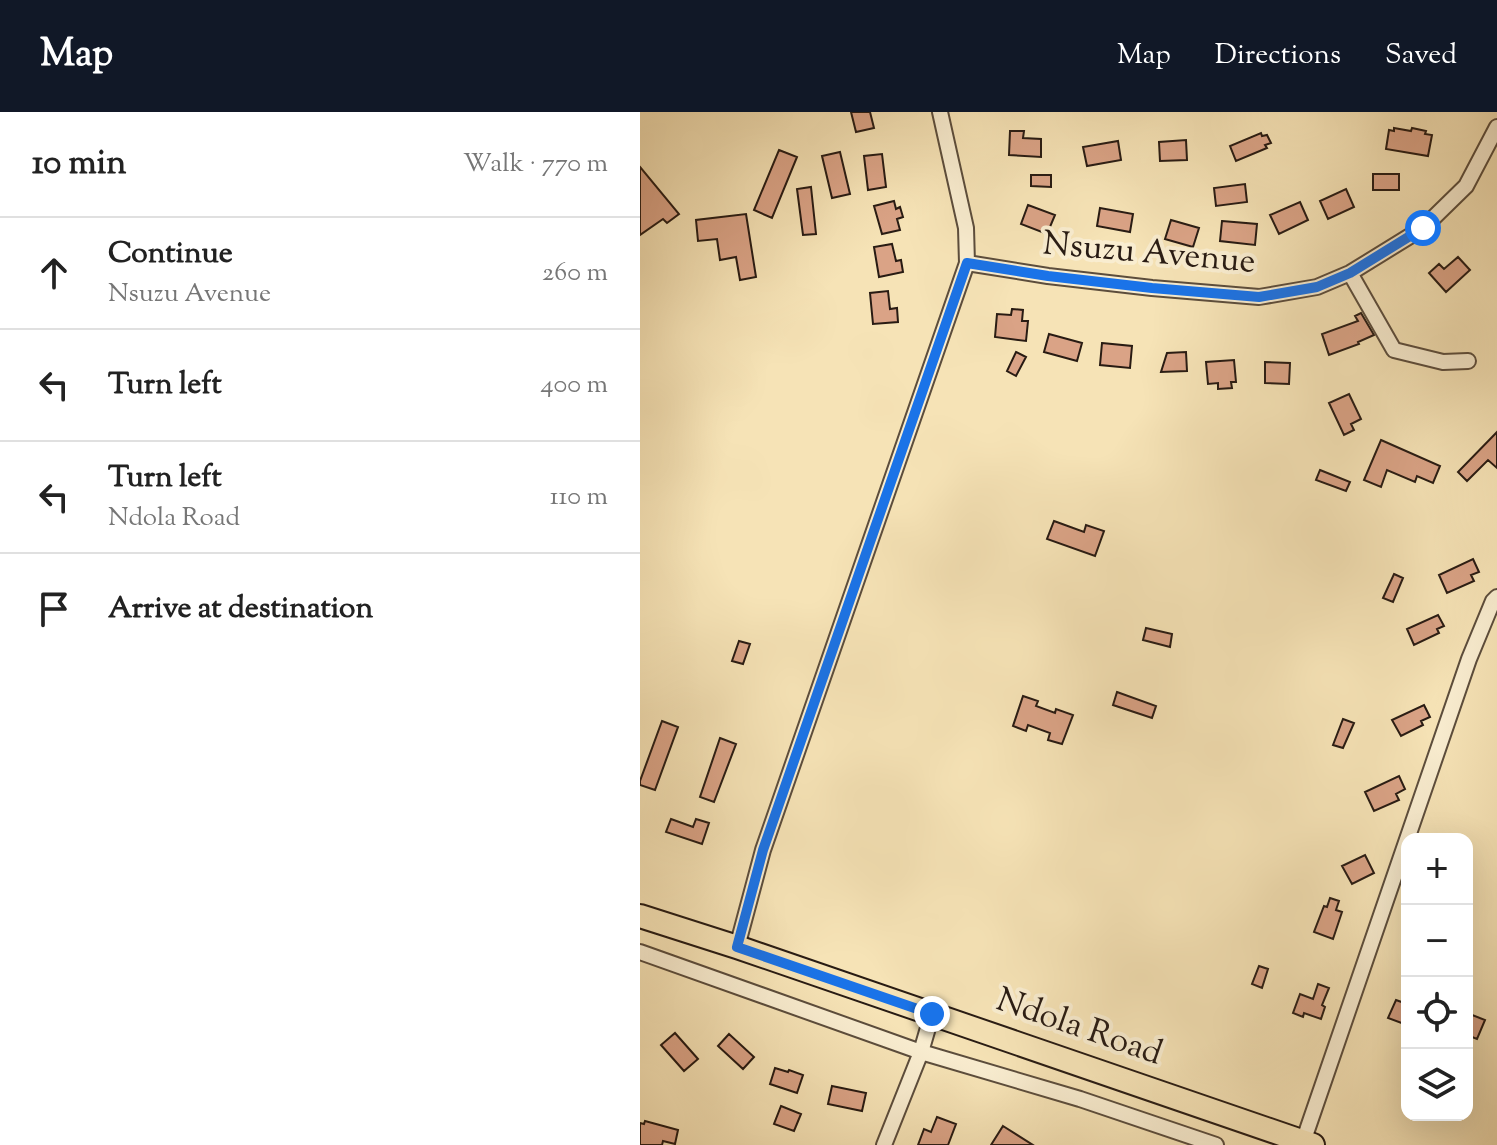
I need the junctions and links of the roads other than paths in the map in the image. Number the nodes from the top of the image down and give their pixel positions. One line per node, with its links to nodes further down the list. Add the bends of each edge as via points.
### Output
1 (940, 112): 3 (street, via 966,228)
2 (1497, 127): 4 (street, Nsuzu Avenue, via 1466,186 1423,228)
3 (967, 263): 4 (street, Nsuzu Avenue, via 1259,297 1317,287); 8 (street, via 763,850)
4 (1350, 273): 5 (street, via 1394,350 1443,362)
5 (1468, 361)
6 (1497, 597): 12 (street, via 1469,659)
7 (640, 916): 8 (main road, Ndola Road)
8 (737, 947): 10 (main road, Ndola Road)
9 (640, 952): 11 (street)
10 (932, 1014): 11 (street); 12 (main road, Ndola Road)
11 (921, 1052): 13 (street); 14 (street)
12 (1308, 1143)
13 (884, 1145)
14 (1216, 1145)

